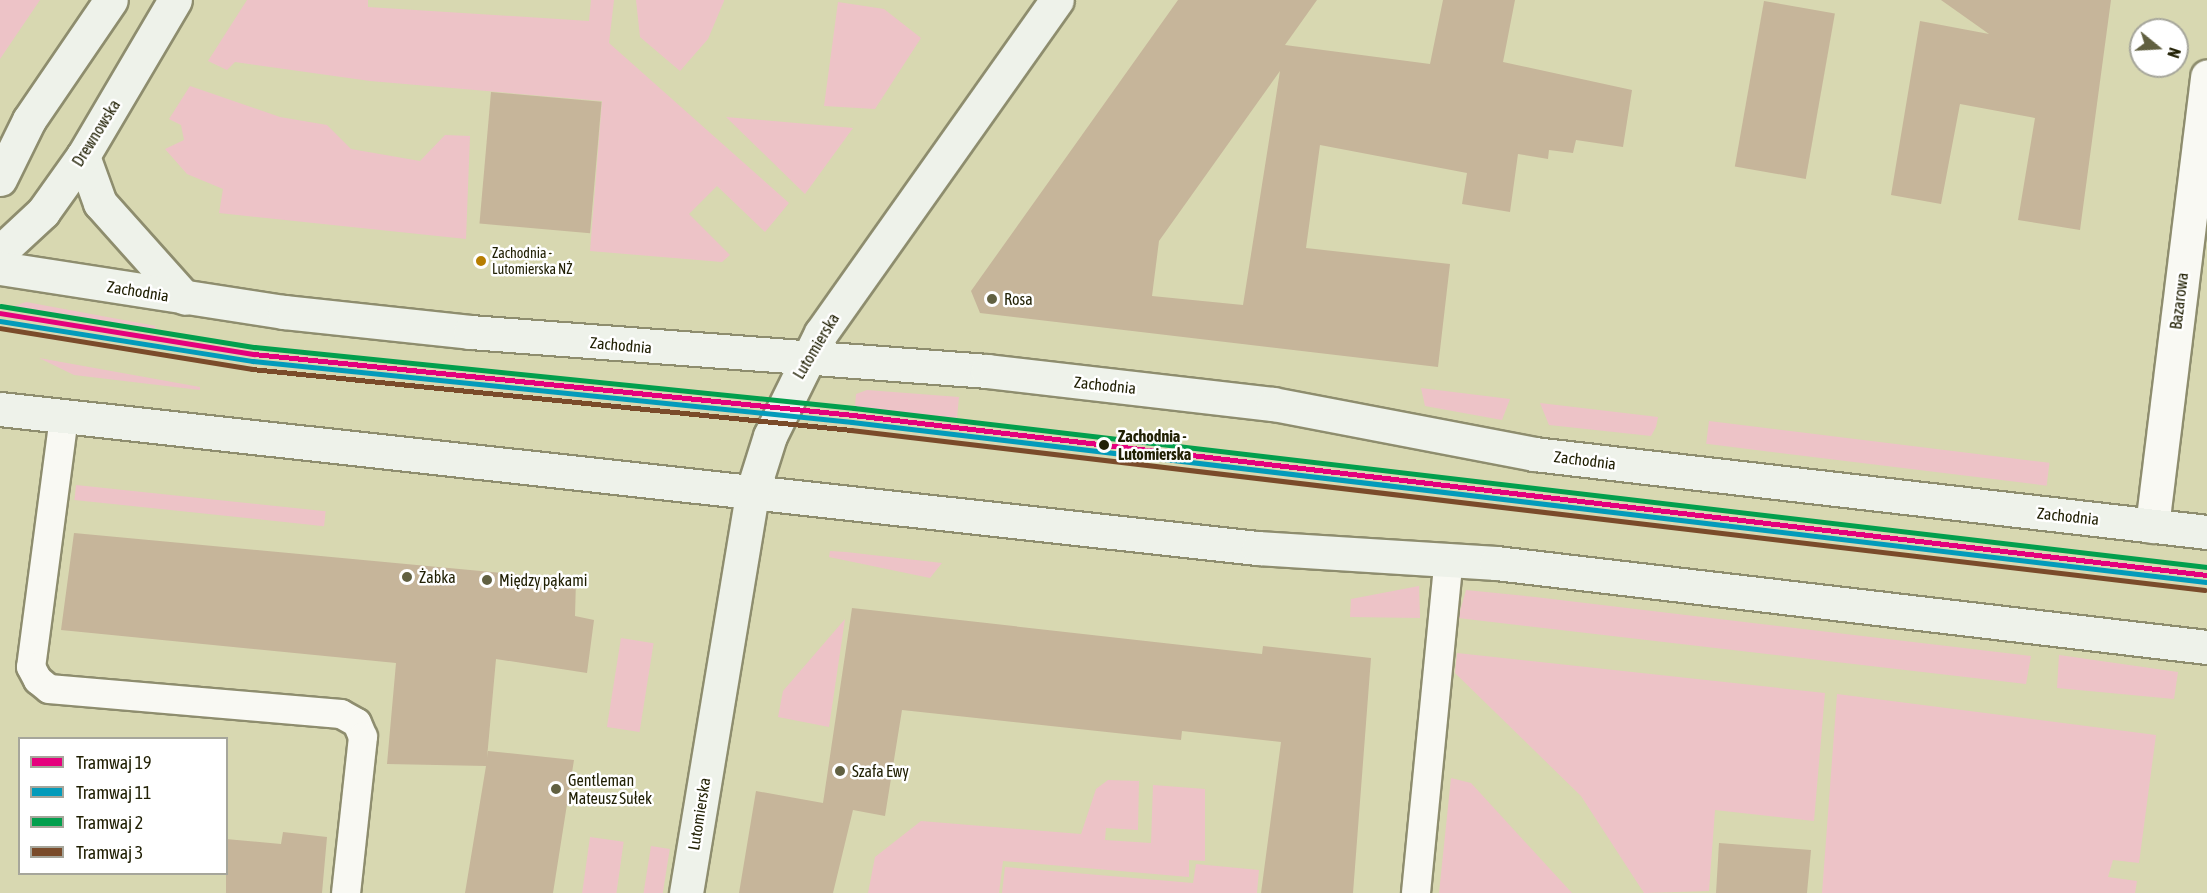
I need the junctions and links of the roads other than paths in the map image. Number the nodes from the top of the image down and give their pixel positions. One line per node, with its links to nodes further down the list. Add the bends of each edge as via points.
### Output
1 (111, 0): 7 (main road, via 28,120)
2 (175, 0): 5 (main road, Drewnowska)
3 (1058, 0): 11 (main road, Lutomierska)
4 (2207, 76): 6 (street, Bazarowa)
5 (82, 156): 8 (main road, Drewnowska, via 43,212); 10 (main road, via 100,203)
6 (2201, 173): 15 (street, Bazarowa)
7 (0, 180)
8 (0, 252)
9 (0, 268): 10 (main road, Zachodnia)
10 (185, 298): 11 (main road, Zachodnia, via 470,333)
11 (806, 357): 14 (main road, Lutomierska); 15 (main road, Zachodnia, via 987,371 1273,404 1534,454)
12 (0, 409): 13 (main road)
13 (64, 417): 14 (main road); 19 (lane, via 31,667 38,680 49,689 341,714 357,723 363,737)
14 (752, 493): 17 (main road, via 1258,548); 20 (main road, Lutomierska)
15 (2152, 526): 16 (main road, Zachodnia)
16 (2207, 532)
17 (1449, 559): 18 (main road); 21 (lane)
18 (2207, 647)
19 (346, 893)
20 (686, 893)
21 (1416, 893)

